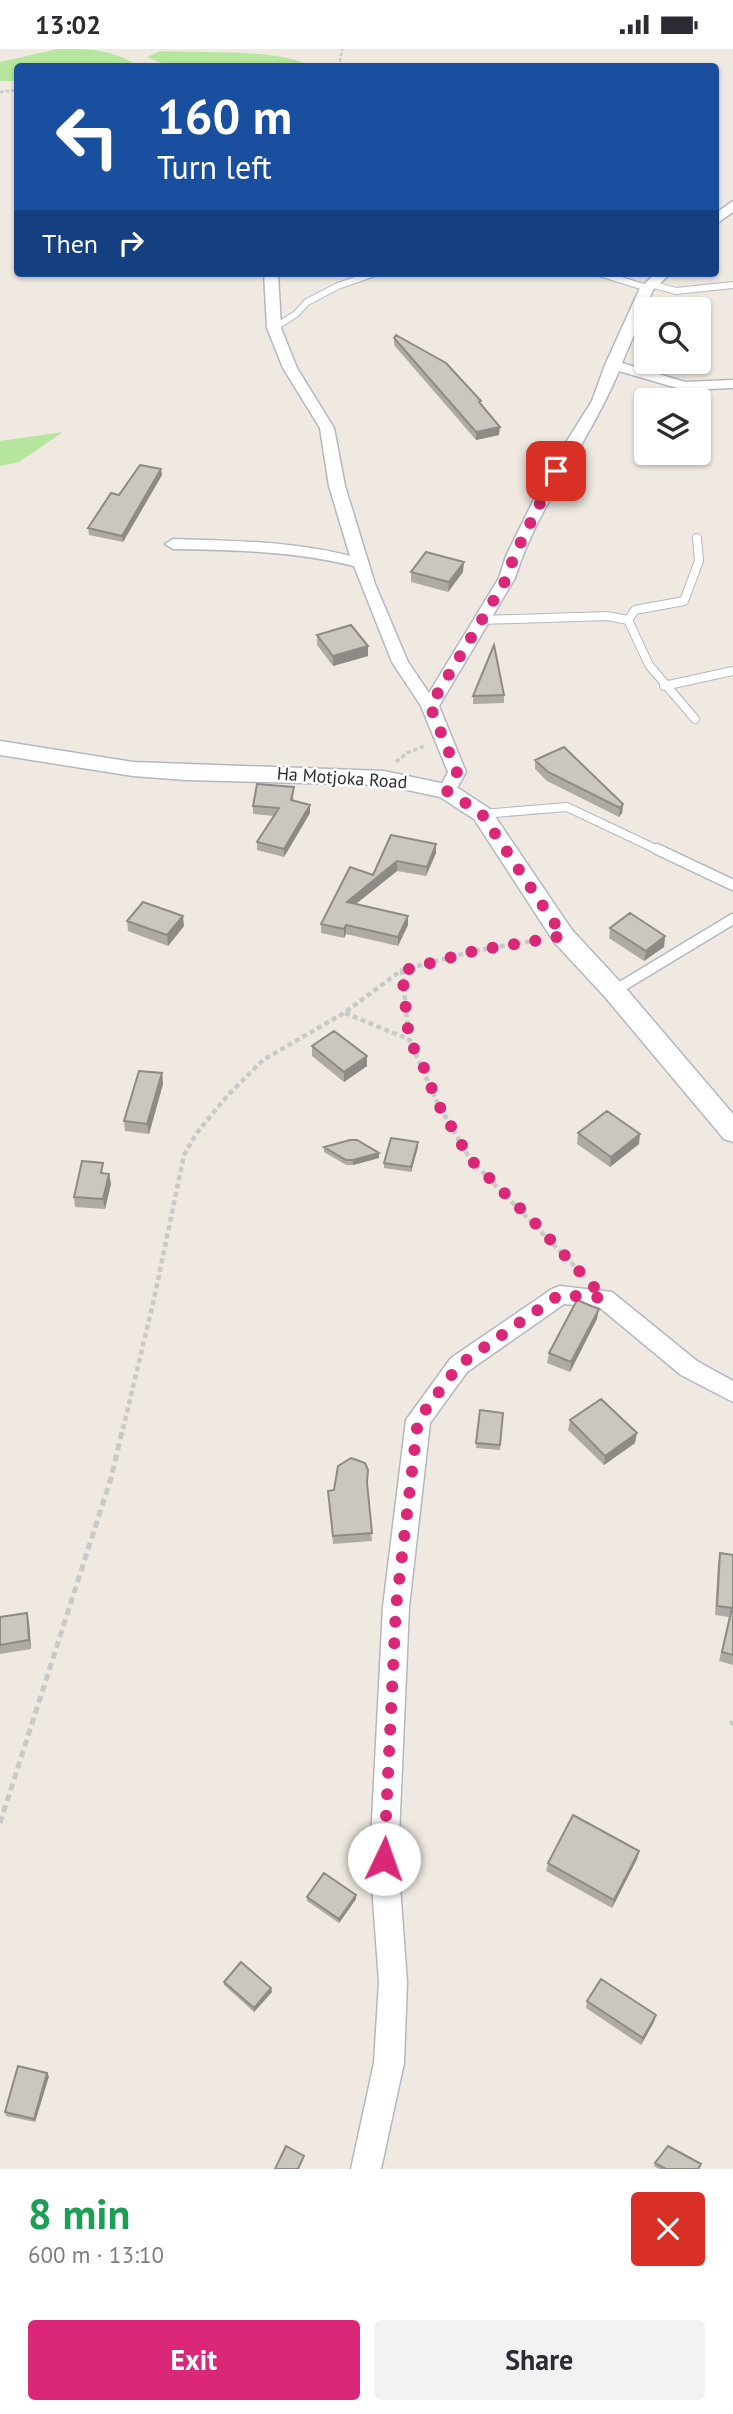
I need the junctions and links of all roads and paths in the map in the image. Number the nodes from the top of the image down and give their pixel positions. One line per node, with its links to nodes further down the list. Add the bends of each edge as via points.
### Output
1 (733, 205): 2 (street)
2 (719, 217)
3 (271, 277): 8 (street)
4 (364, 277): 8 (lane, via 307,302)
5 (624, 277): 6 (lane)
6 (655, 282): 7 (lane, via 676,291); 9 (street)
7 (733, 285)
8 (274, 328): 13 (street, via 290,368 327,428)
9 (612, 365): 10 (street, via 684,386); 14 (street, via 599,401 556,471 507,578)
10 (733, 384)
11 (697, 538): 15 (lane, via 699,561 684,601 635,610)
12 (173, 544): 13 (street, via 313,551)
13 (360, 563): 18 (street, via 400,662)
14 (482, 620): 15 (lane); 18 (street)
15 (628, 620): 17 (lane, via 644,657)
16 (733, 671): 17 (lane)
17 (664, 686): 19 (lane)
18 (430, 706): 20 (street)
19 (695, 719)
20 (444, 737): 22 (path, via 407,753); 23 (street, via 457,772)
21 (0, 748): 22 (street, Ha Motjoka Road, via 133,769)
22 (384, 778): 23 (street, Ha Motjoka Road)
23 (447, 791): 24 (street, Ha Motjoka Road)
24 (482, 814): 25 (lane, via 567,807); 27 (street, Ha Motjoka Road)
25 (733, 885)
26 (733, 919): 29 (lane)
27 (563, 936): 28 (path, via 474,951); 29 (street, Ha Motjoka Road)
28 (402, 971): 30 (path); 31 (path)
29 (614, 991): 32 (street, Ha Motjoka Road)
30 (344, 1013): 31 (path); 35 (path, via 263,1060 226,1096 184,1155 111,1478)
31 (409, 1039): 33 (path, via 437,1102 470,1159)
32 (733, 1132)
33 (604, 1298): 34 (street, via 689,1368); 36 (street, via 559,1295 459,1365 418,1420 396,1607 384,1846 393,1982 388,2063)
34 (733, 1392)
35 (0, 1823)
36 (366, 2169)

